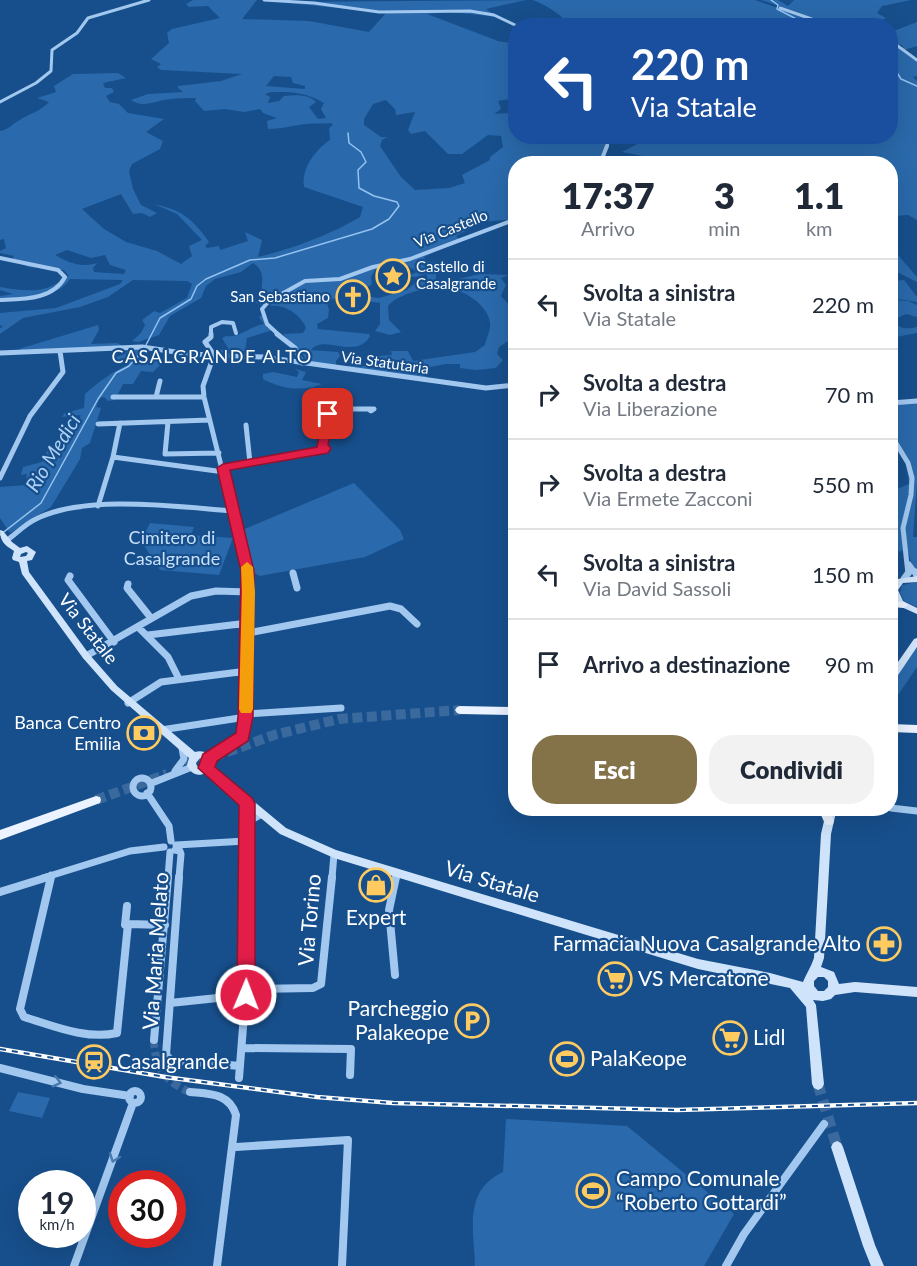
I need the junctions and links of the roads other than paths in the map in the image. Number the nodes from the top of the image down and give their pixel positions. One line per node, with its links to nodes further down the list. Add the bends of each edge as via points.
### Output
1 (149, 0): 8 (street, via 88,18 81,32 52,50 51,71)
2 (264, 0): 5 (street, via 379,12 470,11)
3 (780, 8): 4 (street)
4 (809, 18)
5 (508, 22)
6 (898, 44): 7 (street)
7 (917, 60)
8 (0, 102)
9 (508, 221): 16 (street, Via Castello, via 411,259 340,279 308,280 269,302 261,310 263,316 296,350)
10 (0, 258): 11 (street, via 58,270 65,277 60,287 49,292)
11 (0, 300)
12 (236, 333): 15 (street, via 233,323 213,324 211,338 205,342)
13 (60, 351): 14 (street, Via Statutaria); 15 (street, Via Statutaria, via 145,348); 35 (street, via 63,372 30,416)
14 (0, 352)
15 (214, 355): 16 (street, Via Statutaria); 21 (street, via 203,386)
16 (302, 363): 18 (street, Via Statutaria, via 486,388)
17 (160, 381): 20 (street)
18 (508, 386)
19 (113, 397): 20 (street)
20 (156, 397): 21 (street)
21 (204, 397): 25 (street)
22 (917, 401): 23 (street)
23 (898, 402)
24 (368, 409): 33 (street, via 330,409 320,448)
25 (209, 420): 26 (street); 31 (street)
26 (168, 422): 27 (street); 31 (street, via 165,454)
27 (120, 423): 28 (street); 32 (street)
28 (98, 424)
29 (246, 425): 33 (street)
30 (898, 446): 36 (street)
31 (219, 453): 34 (street)
32 (113, 457): 34 (street); 37 (street)
33 (250, 463): 34 (street)
34 (224, 470): 38 (street)
35 (0, 478)
36 (915, 481): 40 (street, via 903,518)
37 (98, 506): 38 (street, via 118,503); 39 (street, via 51,513)
38 (234, 511): 48 (street, via 246,558)
39 (3, 537): 59 (main road, Via Statale, via 21,555 25,572)
40 (908, 563): 43 (street); 44 (street, via 909,572)
41 (293, 573): 47 (street)
42 (70, 576): 58 (street, via 68,580)
43 (917, 577): 44 (main road)
44 (904, 579): 46 (main road)
45 (128, 584): 51 (street)
46 (898, 584)
47 (297, 588)
48 (249, 592): 51 (street, via 198,594); 52 (street)
49 (898, 600): 50 (main road)
50 (912, 610)
51 (151, 618): 54 (street)
52 (248, 623): 55 (street); 56 (street)
53 (417, 624): 55 (street, via 401,609 390,606)
54 (138, 627): 56 (street); 58 (street)
55 (248, 633): 61 (street)
56 (148, 635): 62 (street, via 174,666)
57 (917, 641): 60 (main road)
58 (114, 642): 59 (street)
59 (86, 656): 63 (main road, Via Statale)
60 (898, 669)
61 (247, 671): 62 (street); 67 (street)
62 (178, 679): 63 (street, via 157,684)
63 (128, 702): 70 (main road, Via Statale)
64 (341, 708): 67 (street)
65 (460, 710): 66 (main road)
66 (508, 711)
67 (246, 716): 70 (street); 73 (street, via 243,736)
68 (898, 728): 69 (main road)
69 (917, 729)
70 (161, 730): 71 (main road, Via Statale)
71 (182, 748): 72 (main road, Via Statale); 74 (street, via 183,762)
72 (193, 762): 73 (main road, Via Statale, via 198,770); 74 (street)
73 (207, 763): 78 (main road, Via Statale)
74 (170, 775): 75 (street)
75 (152, 783): 76 (street); 76 (street, via 142,779 132,787 135,794)
76 (147, 794): 88 (street, via 169,826)
77 (96, 800): 86 (main road)
78 (247, 803): 81 (main road, Via Statale); 85 (street)
79 (898, 809): 80 (street)
80 (917, 811)
81 (262, 814): 85 (street); 89 (main road, Via Statale, via 295,837)
82 (827, 816): 84 (main road)
83 (830, 816): 84 (main road)
84 (829, 821): 98 (main road)
85 (246, 822): 87 (street)
86 (0, 835)
87 (246, 841): 88 (street); 104 (street)
88 (171, 847): 91 (street, via 130,851); 94 (street); 107 (street, Via Maria Melato, via 181,854)
89 (334, 854): 90 (main road, Via Statale); 104 (street, Via Torino, via 321,984 313,988)
90 (397, 873): 99 (street, via 389,909); 101 (main road, Via Statale, via 698,964)
91 (51, 875): 92 (street); 96 (street, via 20,1009 24,1017 70,1031 108,1036 117,1033)
92 (0, 892)
93 (127, 906): 96 (street, via 125,925)
94 (166, 911): 95 (street); 97 (street)
95 (147, 923): 96 (street); 97 (street)
96 (128, 924)
97 (165, 925): 110 (street)
98 (819, 958): 100 (main road); 102 (main road)
99 (394, 975)
100 (811, 975): 101 (main road, Via Statale); 102 (main road, Via Statale); 103 (main road)
101 (786, 982): 103 (main road, Via Statale); 108 (main road)
102 (831, 982): 105 (main road, Via Statale); 106 (main road, Via Statale, via 831,995)
103 (811, 991): 106 (main road, Via Statale); 108 (main road)
104 (246, 992): 107 (street); 111 (street)
105 (917, 992)
106 (824, 997): 109 (main road, via 816,1006)
107 (170, 1003): 112 (street, Via Maria Melato, via 168,1059)
108 (811, 1005): 109 (main road)
109 (813, 1019): 116 (main road)
110 (154, 1040)
111 (242, 1048): 112 (street); 114 (street, via 351,1049)
112 (240, 1066): 115 (street)
113 (0, 1068): 121 (street, one-way to 121, via 131,1099)
114 (350, 1075)
115 (239, 1078)
116 (818, 1084)
117 (189, 1092): 122 (street, via 227,1099 237,1115)
118 (824, 1124): 124 (street, via 744,1234)
119 (236, 1147): 123 (street, via 348,1140)
120 (837, 1147): 125 (main road)
121 (74, 1266)
122 (217, 1266)
123 (342, 1266)
124 (726, 1266)
125 (878, 1266)

